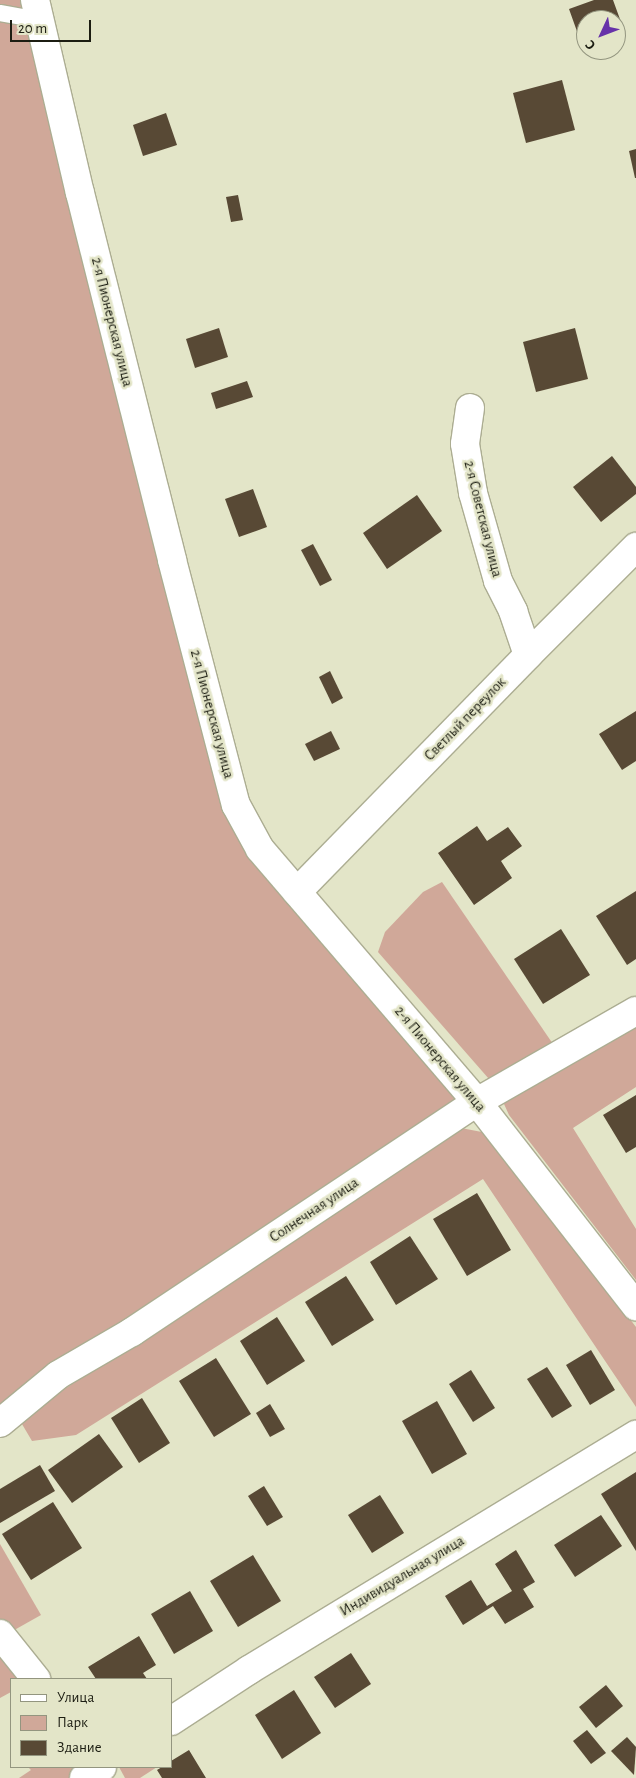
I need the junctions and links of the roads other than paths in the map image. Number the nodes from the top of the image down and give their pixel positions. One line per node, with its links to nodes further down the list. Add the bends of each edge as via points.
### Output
1 (37, 10): 2 (lane); 6 (street, 2-я Пионерская улица, via 172,560 236,805 260,849)
2 (0, 12)
3 (470, 408): 5 (street, 2-я Советская улица, via 465,444 473,493 498,581 513,611)
4 (636, 547): 5 (street, Светлый переулок)
5 (528, 655): 6 (street, Светлый переулок)
6 (297, 892): 8 (street, 2-я Пионерская улица)
7 (636, 1011): 8 (street, Солнечная улица)
8 (477, 1102): 9 (street, 2-я Пионерская улица); 10 (street, Солнечная улица, via 132,1332 58,1375)
9 (636, 1306)
10 (0, 1423)
11 (636, 1435): 14 (street, Индивидуальная улица, via 249,1670)
12 (0, 1634): 13 (street)
13 (35, 1678)
14 (172, 1720)
15 (100, 1768): 16 (street)
16 (84, 1778)

